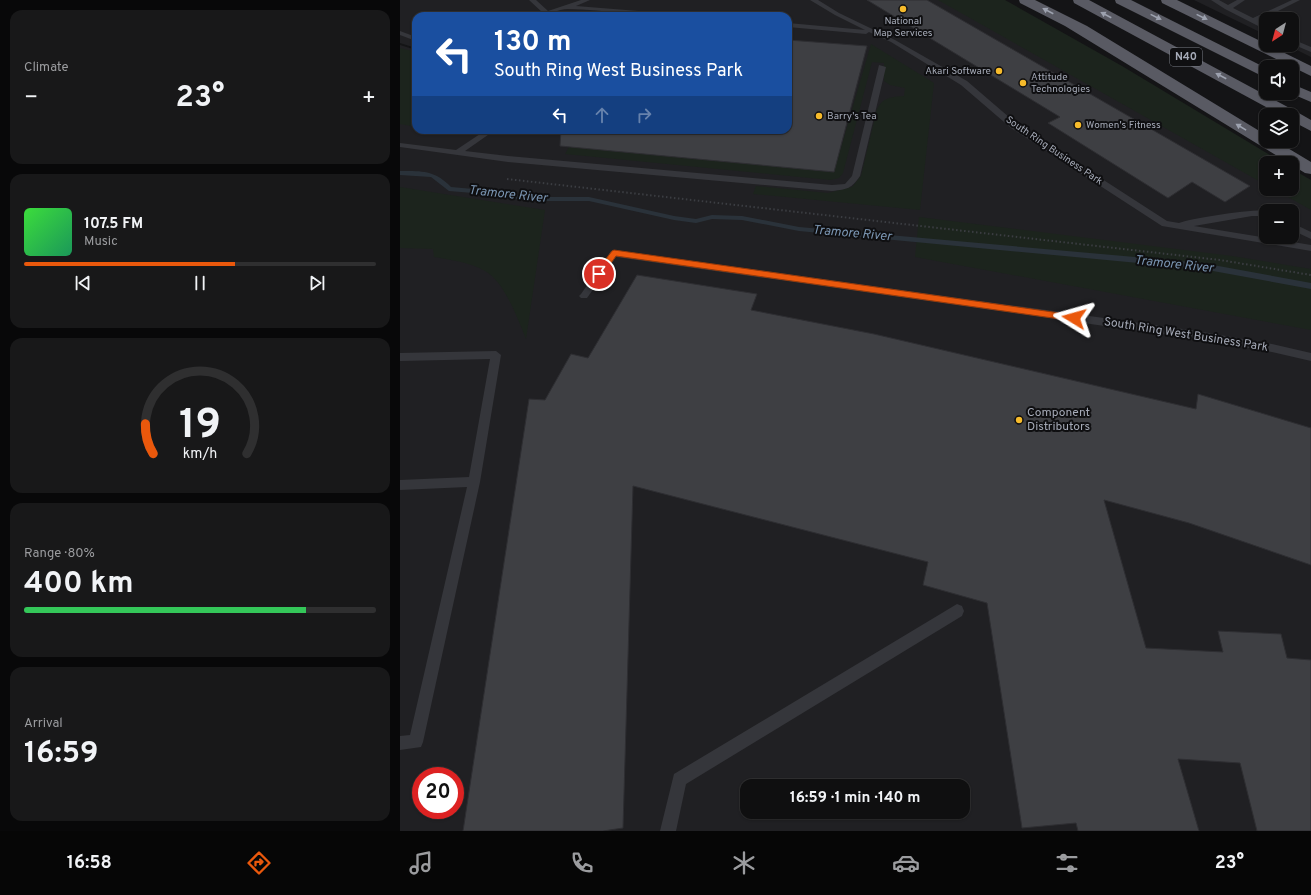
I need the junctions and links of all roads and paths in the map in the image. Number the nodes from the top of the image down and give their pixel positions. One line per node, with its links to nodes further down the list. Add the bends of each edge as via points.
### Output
1 (532, 0): 13 (lane)
2 (587, 0): 11 (lane)
3 (813, 0): 20 (lane, South Ring Business Park)
4 (1025, 0): 17 (highway, one-way to 4)
5 (1079, 0): 30 (highway, N40, one-way to 5)
6 (1121, 0): 26 (highway, N40, one-way to 26)
7 (1167, 0): 27 (highway, one-way to 27)
8 (1214, 0): 12 (lane)
9 (1242, 0): 12 (lane)
10 (1297, 0): 16 (lane)
11 (566, 7): 14 (lane); 15 (lane)
12 (1227, 8): 16 (lane)
13 (546, 12)
14 (550, 12)
15 (627, 12)
16 (1253, 21): 18 (lane)
17 (1070, 23): 32 (highway, via 1186,83); 39 (highway, one-way to 17)
18 (1259, 24)
19 (792, 25): 20 (lane)
20 (877, 32): 42 (lane, South Ring Business Park, via 964,83 1014,126 1158,220)
21 (400, 33): 22 (lane)
22 (412, 38)
23 (1299, 44): 24 (lane)
24 (1311, 50)
25 (882, 67): 37 (lane, via 856,176 848,186 832,188)
26 (1259, 70)
27 (1311, 72)
28 (1299, 92): 29 (highway)
29 (1311, 98)
30 (1279, 108)
31 (1299, 119): 33 (highway, N40)
32 (1259, 125)
33 (1311, 126)
34 (485, 134): 37 (lane)
35 (400, 145): 37 (lane)
36 (1299, 148): 38 (highway)
37 (457, 153)
38 (1311, 155)
39 (1311, 169)
40 (505, 179): 46 (path, via 1220,260)
41 (1259, 213): 42 (lane)
42 (1173, 227): 45 (lane, South Ring Business Park)
43 (1299, 230): 44 (lane)
44 (1311, 236)
45 (1311, 248)
46 (1311, 275)
47 (584, 296): 49 (lane, South Ring West Business Park, via 614,253 1197,335)
48 (400, 357): 50 (lane, via 496,355)
49 (1311, 357)
50 (474, 482): 51 (lane); 53 (lane, via 416,742)
51 (400, 485)
52 (957, 611): 54 (lane, via 680,779)
53 (400, 743)
54 (668, 831)

